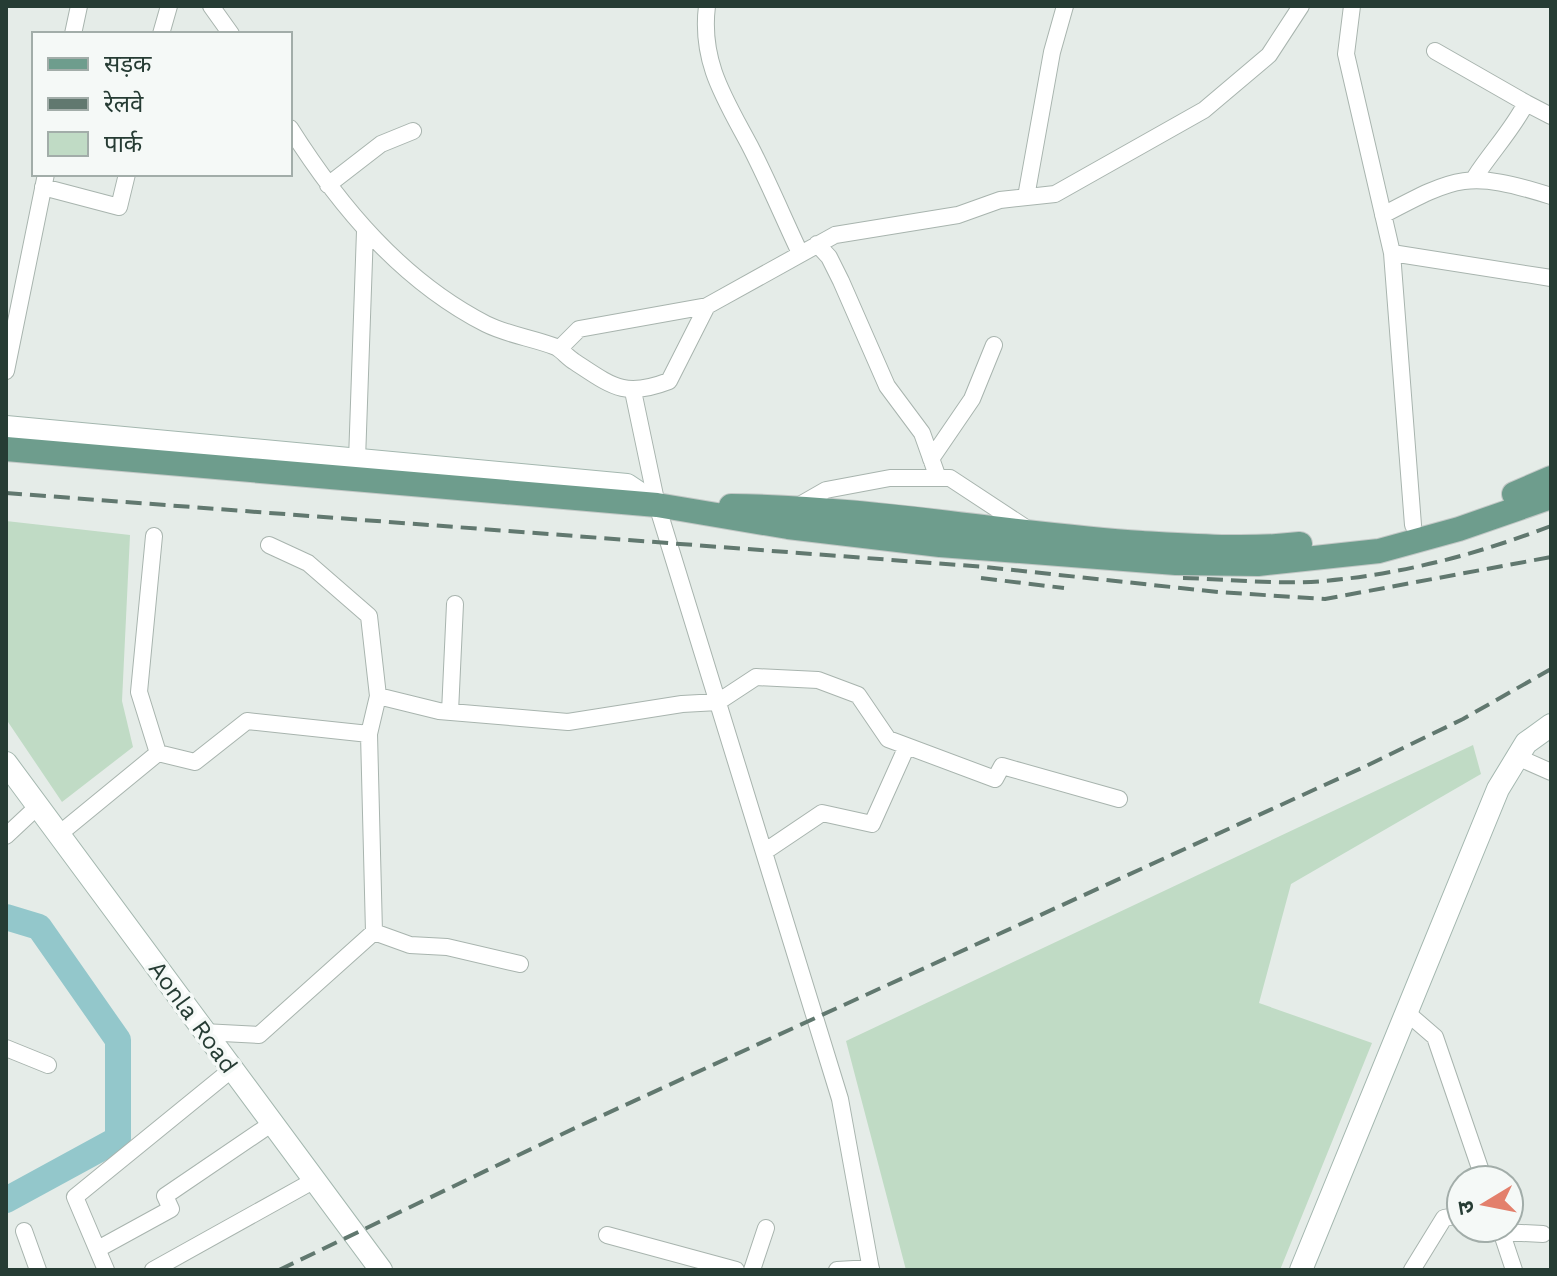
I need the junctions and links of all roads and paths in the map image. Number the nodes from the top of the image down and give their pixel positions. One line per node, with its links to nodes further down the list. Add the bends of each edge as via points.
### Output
1 (79, 6): 8 (street)
2 (169, 6): 9 (street)
3 (211, 6): 10 (street)
4 (707, 6): 25 (street, via 704,27 712,68)
5 (1065, 6): 21 (street)
6 (1301, 6): 21 (street, via 1269,55 1204,110 1055,194)
7 (1352, 6): 22 (street, via 1346,54)
8 (73, 32)
9 (162, 32)
10 (230, 32)
11 (1435, 51): 12 (street)
12 (1526, 103): 13 (street); 17 (street)
13 (1551, 116)
14 (292, 131): 19 (street)
15 (413, 131): 19 (street, via 381,144)
16 (127, 176): 18 (street, via 119,207)
17 (1475, 177): 20 (street); 22 (street, via 1441,184)
18 (44, 181): 31 (street)
19 (328, 185): 23 (street)
20 (1551, 196)
21 (1026, 197): 24 (street, via 958,215 835,235)
22 (1383, 215): 26 (street)
23 (365, 231): 30 (street, via 431,291 477,319); 36 (street)
24 (817, 244): 25 (street); 35 (street, via 829,257 887,386 922,433)
25 (800, 253): 28 (street)
26 (1392, 253): 27 (street); 42 (street)
27 (1551, 278)
28 (707, 306): 30 (street, via 579,329); 32 (street, via 669,381)
29 (994, 345): 35 (street, via 972,399)
30 (559, 349): 32 (street, via 572,361)
31 (6, 371)
32 (633, 391): 40 (street)
33 (6, 427): 36 (street)
34 (6, 449): 40 (main road)
35 (931, 459): 37 (street)
36 (357, 460): 40 (street, via 627,485)
37 (938, 478): 41 (street, via 890,478 826,490); 44 (street, via 950,478)
38 (1551, 478): 42 (main road)
39 (1551, 497): 40 (main road, via 1379,551 1258,564 940,545)
40 (657, 505): 41 (main road); 48 (street)
41 (798, 506): 44 (main road)
42 (1413, 525): 44 (main road, via 1292,545)
43 (154, 536): 53 (street, via 139,692)
44 (1037, 536)
45 (269, 545): 47 (street, via 308,563 369,616)
46 (455, 604): 49 (street)
47 (378, 696): 49 (street); 51 (street)
48 (718, 702): 49 (street, via 568,722); 52 (street, via 756,677 818,680 858,695 888,739); 61 (street)
49 (450, 712)
50 (1551, 725): 54 (street, via 1526,743)
51 (369, 734): 53 (street, via 247,721 195,762); 62 (street)
52 (907, 746): 57 (street, via 995,779 1002,766); 61 (street, via 872,824 822,813)
53 (158, 753): 59 (street)
54 (1517, 757): 56 (street); 64 (street, via 1498,789)
55 (6, 763): 58 (street, Aonla Road)
56 (1551, 772)
57 (1119, 799)
58 (37, 807): 59 (street, Aonla Road); 60 (street)
59 (58, 835): 65 (street, Aonla Road)
60 (6, 836)
61 (764, 852): 80 (street, via 840,1099)
62 (374, 932): 63 (street, via 410,945 447,947); 65 (street, via 259,1035)
63 (520, 964)
64 (1406, 1012): 70 (street, via 1435,1037); 88 (street)
65 (203, 1032): 68 (street, Aonla Road)
66 (6, 1048): 67 (street)
67 (48, 1065)
68 (231, 1070): 69 (street, Aonla Road); 79 (street, via 75,1197)
69 (271, 1124): 71 (street, Aonla Road); 79 (street, via 165,1196 171,1209)
70 (1479, 1164)
71 (313, 1181): 83 (street); 84 (street, Aonla Road)
72 (1445, 1218): 89 (street)
73 (766, 1228): 86 (street)
74 (24, 1231): 81 (street)
75 (1525, 1232): 76 (street)
76 (1543, 1234)
77 (607, 1235): 85 (street)
78 (1506, 1244): 90 (street)
79 (98, 1249): 82 (street)
80 (871, 1269): 87 (street)
81 (38, 1270)
82 (106, 1270)
83 (153, 1270)
84 (381, 1270)
85 (736, 1270)
86 (752, 1270)
87 (837, 1270)
88 (1301, 1270)
89 (1412, 1270)
90 (1514, 1270)

